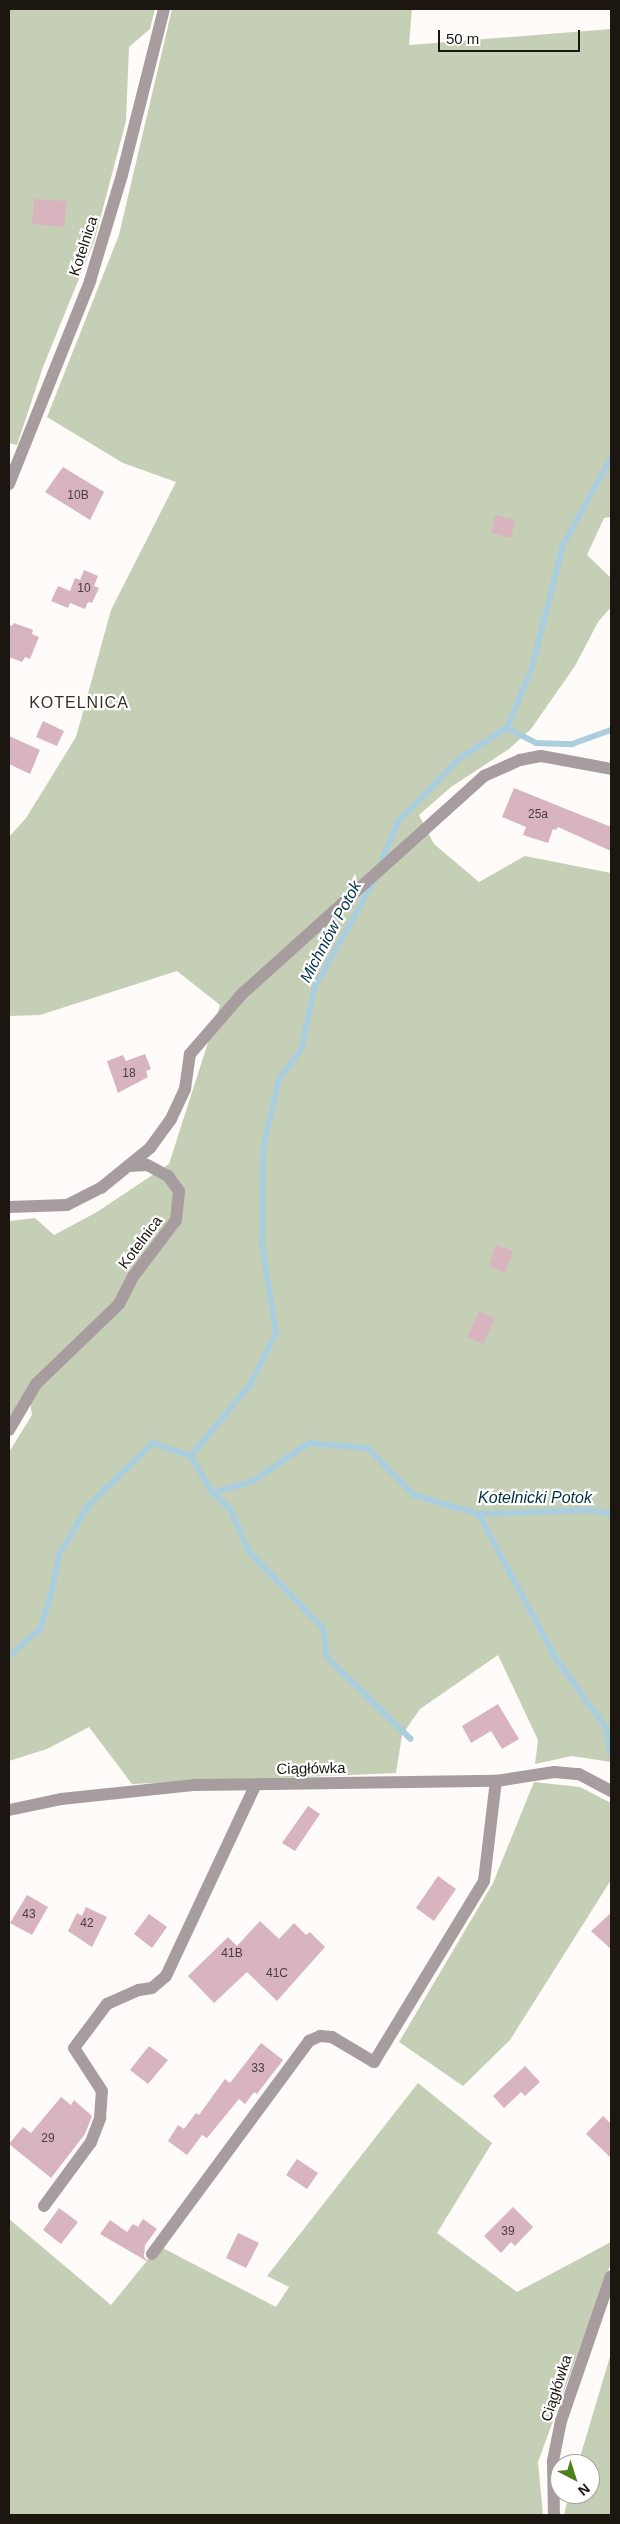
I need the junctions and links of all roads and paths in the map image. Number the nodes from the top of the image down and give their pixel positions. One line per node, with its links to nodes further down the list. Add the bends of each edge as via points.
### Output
1 (164, 9): 2 (street, Kotelnica, via 122,175 90,281)
2 (9, 484)
3 (611, 769): 4 (street, via 540,756 520,760 484,776 242,994 190,1054 185,1089 171,1119 150,1148)
4 (128, 1166): 5 (street, via 101,1188 67,1205); 6 (street, Kotelnica, via 147,1165 168,1176 179,1191 176,1220 132,1278 119,1304 36,1384)
5 (9, 1206)
6 (9, 1430)
7 (496, 1781): 8 (street, Ciągłówka); 9 (street, Ciągłówka, via 522,1774 579,1774); 12 (street, via 484,1881 374,2062 332,2037 320,2036 310,2041)
8 (255, 1786): 10 (street, Ciągłówka, via 195,1785 61,1799); 11 (street, via 166,1976 152,1988 107,2004 74,2048 102,2091 100,2118 91,2142)
9 (611, 1791)
10 (9, 1810)
11 (44, 2206)
12 (152, 2254)
13 (611, 2276): 14 (street, Ciągłówka, via 561,2421 553,2461)
14 (554, 2515)

